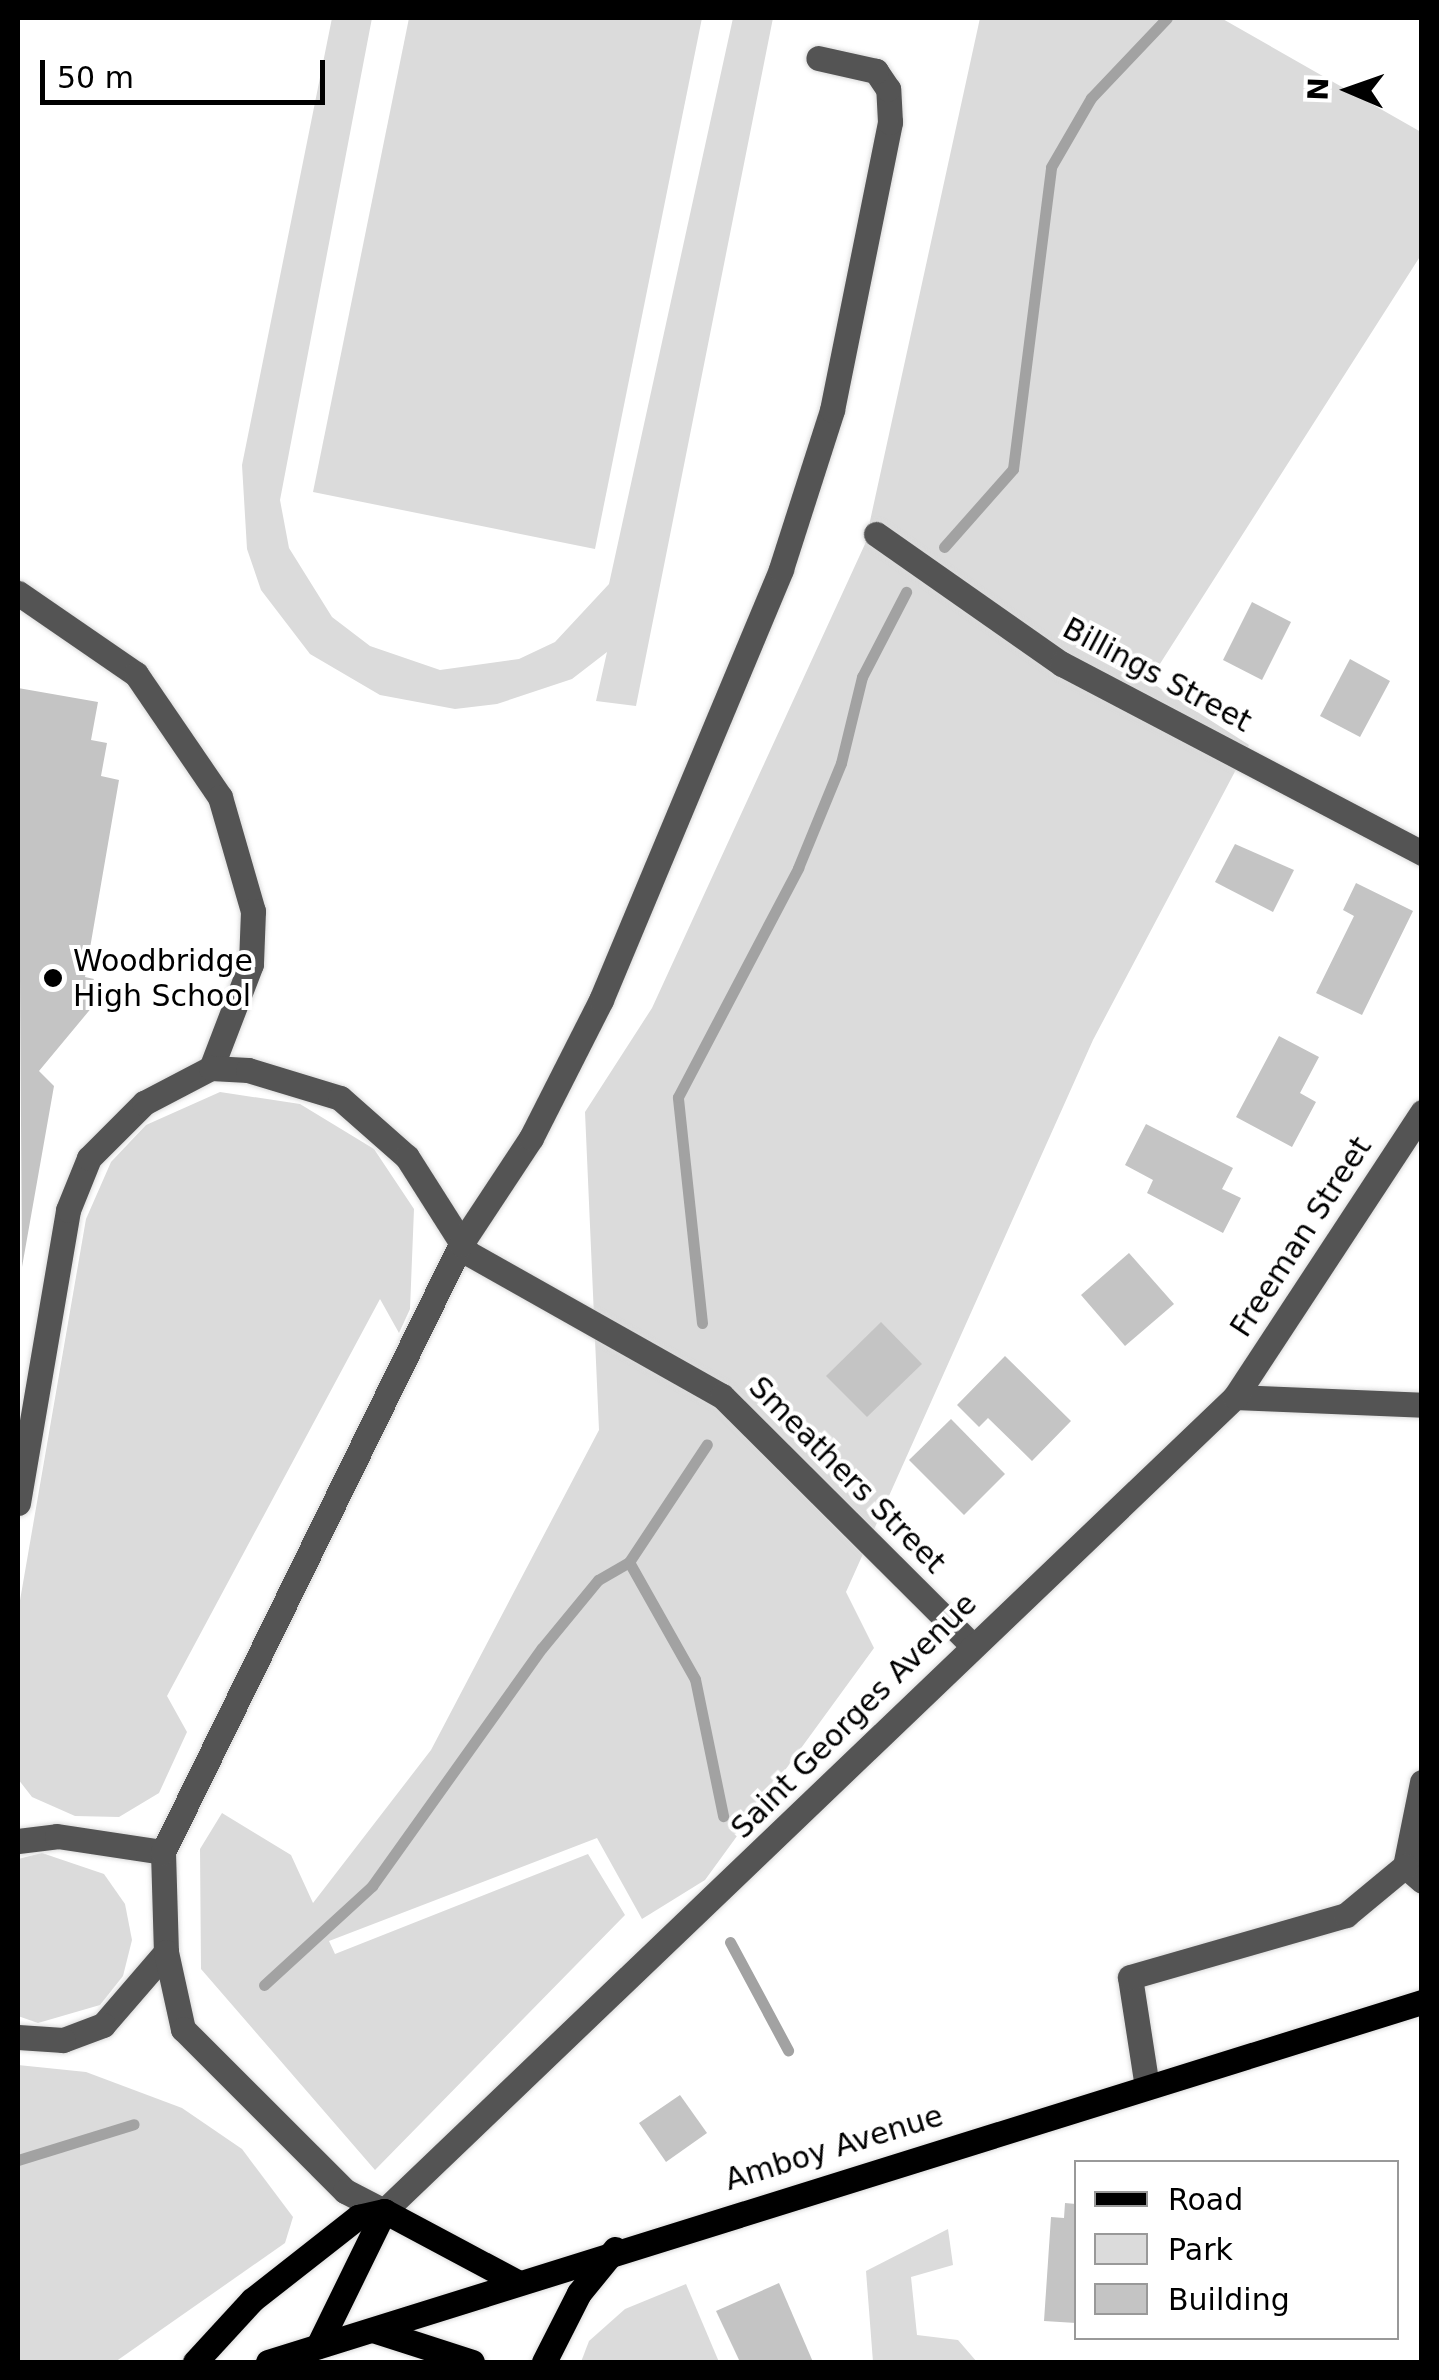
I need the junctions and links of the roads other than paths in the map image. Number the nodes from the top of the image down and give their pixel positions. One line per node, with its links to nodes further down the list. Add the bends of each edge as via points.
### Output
1 (818, 58): 7 (street, via 876,71 888,89 890,122 805,501 601,1000 531,1138)
2 (876, 534): 4 (street, Billings Street, via 1062,664)
3 (18, 593): 5 (street, via 136,674 220,797 253,911 252,946)
4 (1422, 852)
5 (211, 1068): 7 (street, via 303,1082 374,1122); 10 (street, via 144,1103 89,1158 68,1210)
6 (1422, 1112): 8 (street, Freeman Street)
7 (460, 1244): 11 (street, Smeathers Street, via 722,1396); 14 (street, via 207,1749 202,1783)
8 (1235, 1397): 9 (street); 11 (street, Saint Georges Avenue)
9 (1422, 1405)
10 (18, 1502)
11 (972, 1645): 20 (street, Saint Georges Avenue)
12 (1422, 1782): 15 (street)
13 (18, 1841): 14 (street, via 57,1836)
14 (163, 1852): 16 (street)
15 (1413, 1874): 19 (street, via 1346,1915 1130,1977)
16 (166, 1952): 18 (street, via 103,2026 63,2040); 20 (street, via 183,2029 346,2191)
17 (1422, 2002): 19 (main road, Amboy Avenue)
18 (18, 2037)
19 (1147, 2087): 21 (main road, Amboy Avenue)
20 (384, 2211): 22 (main road); 24 (main road); 25 (main road, via 358,2217 252,2300)
21 (616, 2248): 22 (main road, Amboy Avenue); 28 (main road, via 578,2293)
22 (517, 2282): 23 (main road, Amboy Avenue)
23 (368, 2329): 24 (main road, Amboy Avenue); 27 (main road)
24 (318, 2346): 26 (main road, Amboy Avenue)
25 (195, 2362)
26 (268, 2362)
27 (472, 2362)
28 (544, 2362)

